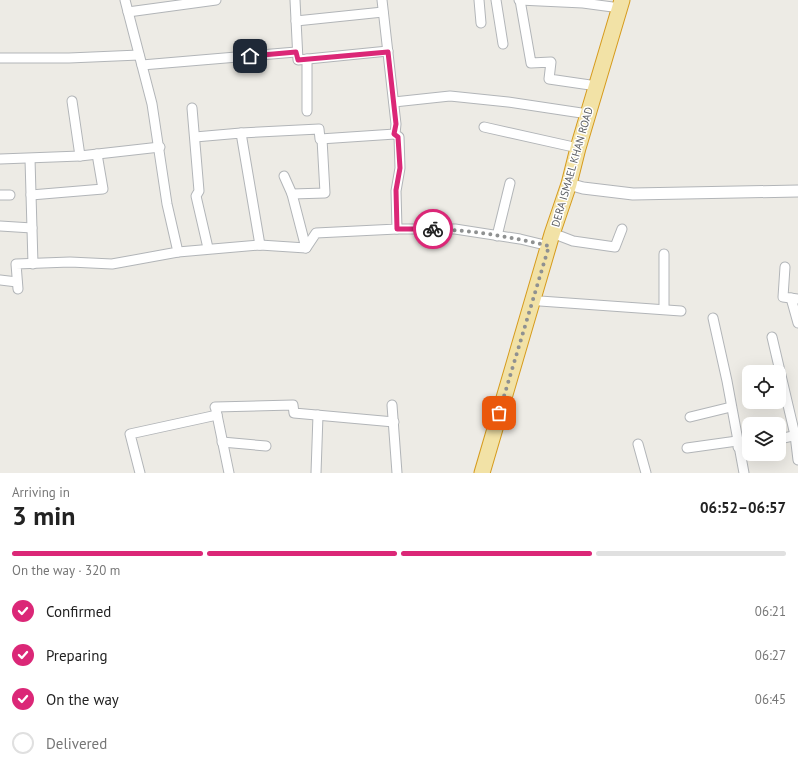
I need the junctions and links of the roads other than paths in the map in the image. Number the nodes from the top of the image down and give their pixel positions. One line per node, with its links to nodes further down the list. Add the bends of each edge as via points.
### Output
1 (125, 0): 9 (street)
2 (216, 0): 9 (street)
3 (294, 0): 11 (street)
4 (382, 0): 10 (street)
5 (479, 0): 12 (street)
6 (496, 0): 13 (street)
7 (520, 0): 8 (street); 20 (street, via 531,63 551,62 549,79)
8 (624, 3): 20 (highway, DERA ISMAEL KHAN ROAD); 39 (highway, DERA ISMAEL KHAN ROAD)
9 (128, 12): 16 (street)
10 (383, 12): 11 (street); 15 (street)
11 (296, 21): 14 (street)
12 (481, 23)
13 (503, 44)
14 (296, 52): 18 (street, via 298,60); 19 (street)
15 (388, 52): 18 (street); 22 (street)
16 (139, 55): 17 (street); 19 (street)
17 (0, 58)
18 (307, 59): 24 (street)
19 (142, 65): 31 (street)
20 (597, 86): 25 (highway, DERA ISMAEL KHAN ROAD)
21 (72, 101): 34 (street)
22 (394, 102): 25 (street, via 450,96); 28 (street)
23 (192, 108): 29 (street)
24 (307, 111)
25 (588, 114): 32 (highway, DERA ISMAEL KHAN ROAD)
26 (484, 127): 32 (street)
27 (241, 133): 29 (street); 30 (street, via 319,129); 49 (street)
28 (394, 134): 30 (street); 45 (street, via 398,137 400,168 396,190)
29 (195, 137): 50 (street, via 199,191 196,196)
30 (322, 139): 41 (street, via 325,193)
31 (160, 147): 33 (street); 52 (street, via 167,204)
32 (578, 148): 39 (highway, DERA ISMAEL KHAN ROAD)
33 (97, 154): 34 (street); 42 (street, via 104,189)
34 (80, 156): 36 (street)
35 (0, 159): 36 (street)
36 (30, 159): 42 (street)
37 (284, 176): 41 (street)
38 (510, 183): 47 (street)
39 (573, 185): 40 (street, via 633,194); 48 (highway, DERA ISMAEL KHAN ROAD)
40 (798, 192)
41 (292, 194): 51 (street)
42 (31, 195): 44 (street)
43 (0, 226): 44 (street)
44 (32, 228): 54 (street)
45 (397, 229): 47 (street, via 455,229); 51 (street, via 316,233)
46 (622, 229): 48 (street, via 615,247)
47 (497, 236): 48 (street)
48 (554, 241): 58 (highway, DERA ISMAEL KHAN ROAD); 84 (highway, DERA ISMAEL KHAN ROAD)
49 (260, 245): 50 (street); 51 (street)
50 (208, 248): 52 (street)
51 (306, 248)
52 (178, 252): 54 (street, via 112,264)
53 (664, 254): 59 (street)
54 (33, 264): 56 (street, via 16,264 17,285)
55 (785, 267): 57 (street, via 783,297)
56 (0, 280)
57 (794, 298): 62 (street)
58 (540, 301): 59 (street); 85 (highway, DERA ISMAEL KHAN ROAD)
59 (664, 309): 60 (street)
60 (681, 311)
61 (713, 318): 65 (street)
62 (798, 322)
63 (772, 337): 67 (street)
64 (392, 405): 70 (street)
65 (731, 407): 69 (street); 75 (street)
66 (215, 408): 68 (street, via 293,405 294,413); 73 (street); 80 (street, via 130,434)
67 (794, 408): 71 (street)
68 (318, 415): 70 (street); 82 (street)
69 (690, 417)
70 (394, 422): 83 (street)
71 (797, 435): 72 (street); 79 (street)
72 (786, 437)
73 (222, 442): 77 (street); 81 (street)
74 (638, 444): 86 (street)
75 (738, 444): 76 (street); 78 (street); 87 (street)
76 (742, 444)
77 (266, 446)
78 (687, 448)
79 (798, 460)
80 (140, 473)
81 (229, 473)
82 (316, 473)
83 (397, 473)
84 (482, 473)
85 (490, 473)
86 (646, 473)
87 (744, 473)

